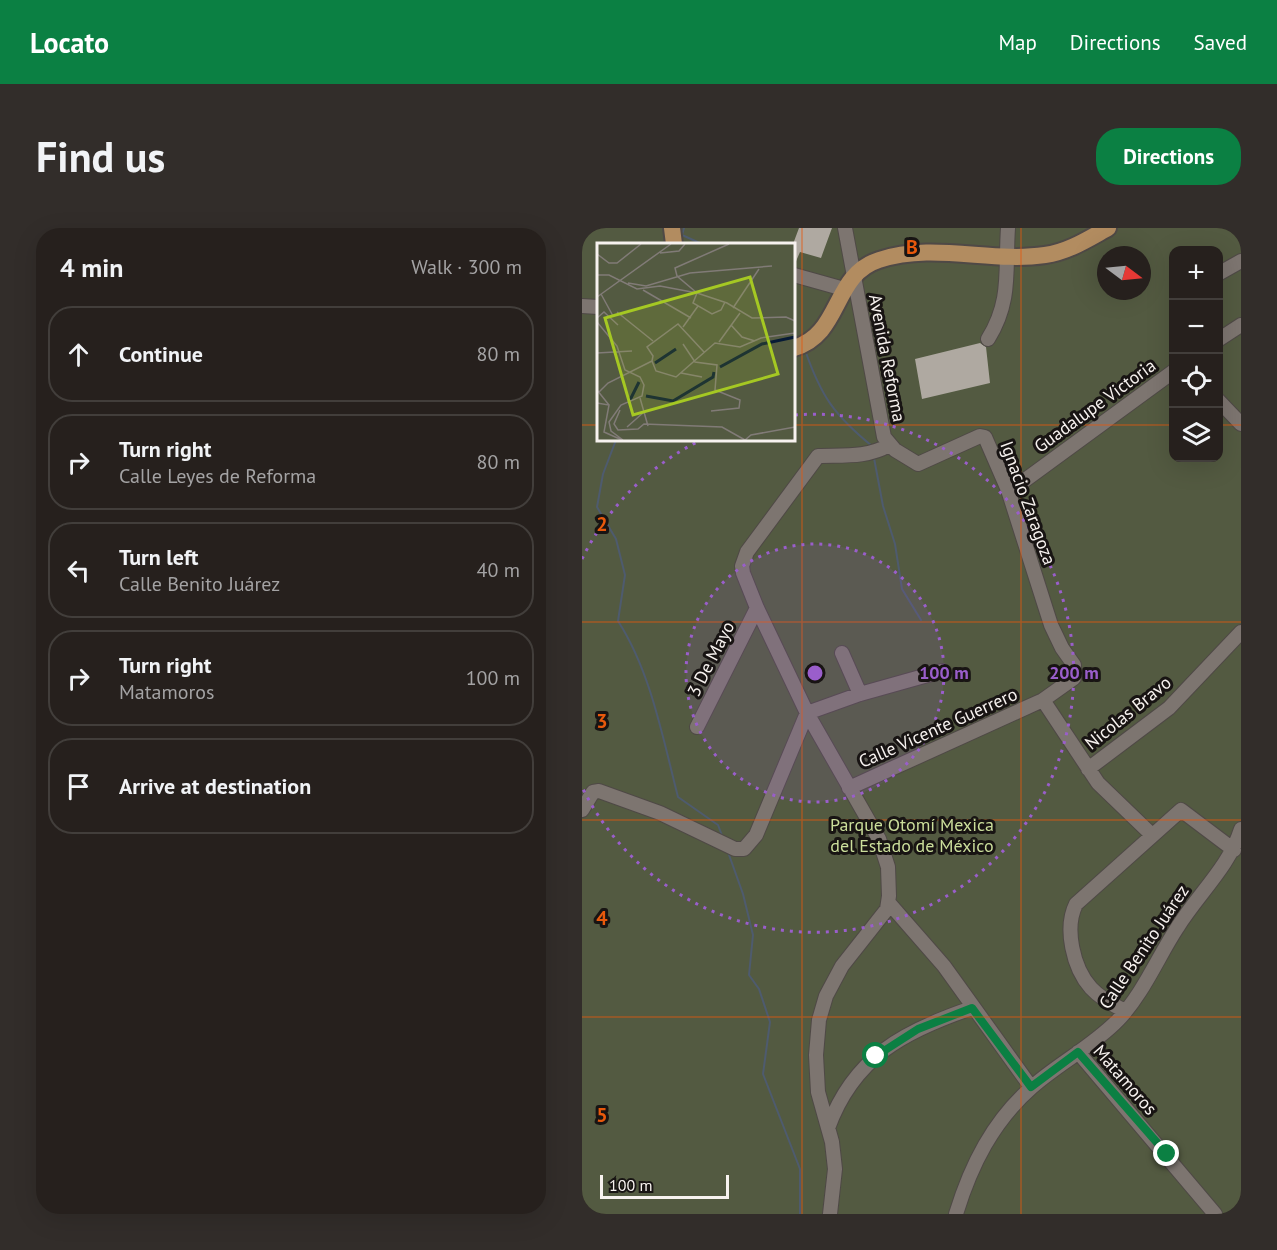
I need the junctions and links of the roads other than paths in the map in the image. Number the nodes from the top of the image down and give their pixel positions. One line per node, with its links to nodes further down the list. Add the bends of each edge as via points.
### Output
1 (845, 228): 7 (street, Avenida Reforma)
2 (1008, 228): 4 (street)
3 (1108, 228): 4 (main road, via 1074,247 1046,255)
4 (1006, 256): 7 (main road, via 895,255); 14 (street, via 1006,294)
5 (1239, 266): 6 (street)
6 (1223, 272)
7 (854, 273): 9 (main road); 19 (street, Avenida Reforma)
8 (795, 275): 9 (street)
9 (844, 289): 15 (main road, via 832,316 812,341)
10 (582, 306): 11 (street)
11 (597, 307)
12 (1241, 325): 13 (street)
13 (1223, 337)
14 (988, 339)
15 (795, 348)
16 (1169, 374): 20 (street, Guadalupe Victoria)
17 (1223, 405): 18 (street)
18 (1241, 424)
19 (883, 448): 20 (street, Ignacio Zaragoza, via 918,464 985,437); 21 (street, via 861,455 818,456 747,552 743,573)
20 (1008, 490): 25 (street, Ignacio Zaragoza, via 1051,625 1074,665)
21 (757, 608): 28 (street); 29 (street, 3 De Mayo)
22 (1241, 632): 30 (street, Nicolas Bravo, via 1169,708)
23 (842, 653): 26 (street)
24 (942, 671): 26 (street)
25 (1071, 681): 27 (street, Calle Vicente Guerrero)
26 (860, 694): 28 (street)
27 (1043, 700): 30 (street); 31 (street, Calle Vicente Guerrero)
28 (807, 713): 31 (street); 32 (street, via 756,834 746,848 735,849 609,794 594,791)
29 (697, 727)
30 (1088, 769): 34 (street)
31 (849, 788): 36 (street, via 884,850)
32 (582, 810)
33 (1241, 829): 35 (street, Calle Benito Juárez)
34 (1152, 835): 35 (street, via 1181,810); 38 (street, via 1082,897 1071,919 1073,946 1085,981)
35 (1238, 848): 38 (street, Calle Benito Juárez, via 1178,926)
36 (889, 903): 37 (street, via 944,966); 41 (street, via 878,923 842,966 821,1009 816,1074)
37 (972, 1008): 40 (street); 41 (street, via 918,1029 876,1056 848,1085)
38 (1125, 1011): 39 (street, Calle Benito Juárez)
39 (1078, 1052): 40 (street, Calle Benito Juárez); 44 (street, Matamoros)
40 (1031, 1087): 43 (street, Calle Benito Juárez, via 987,1139)
41 (828, 1128): 42 (street, via 835,1170)
42 (830, 1214)
43 (956, 1214)
44 (1215, 1214)

